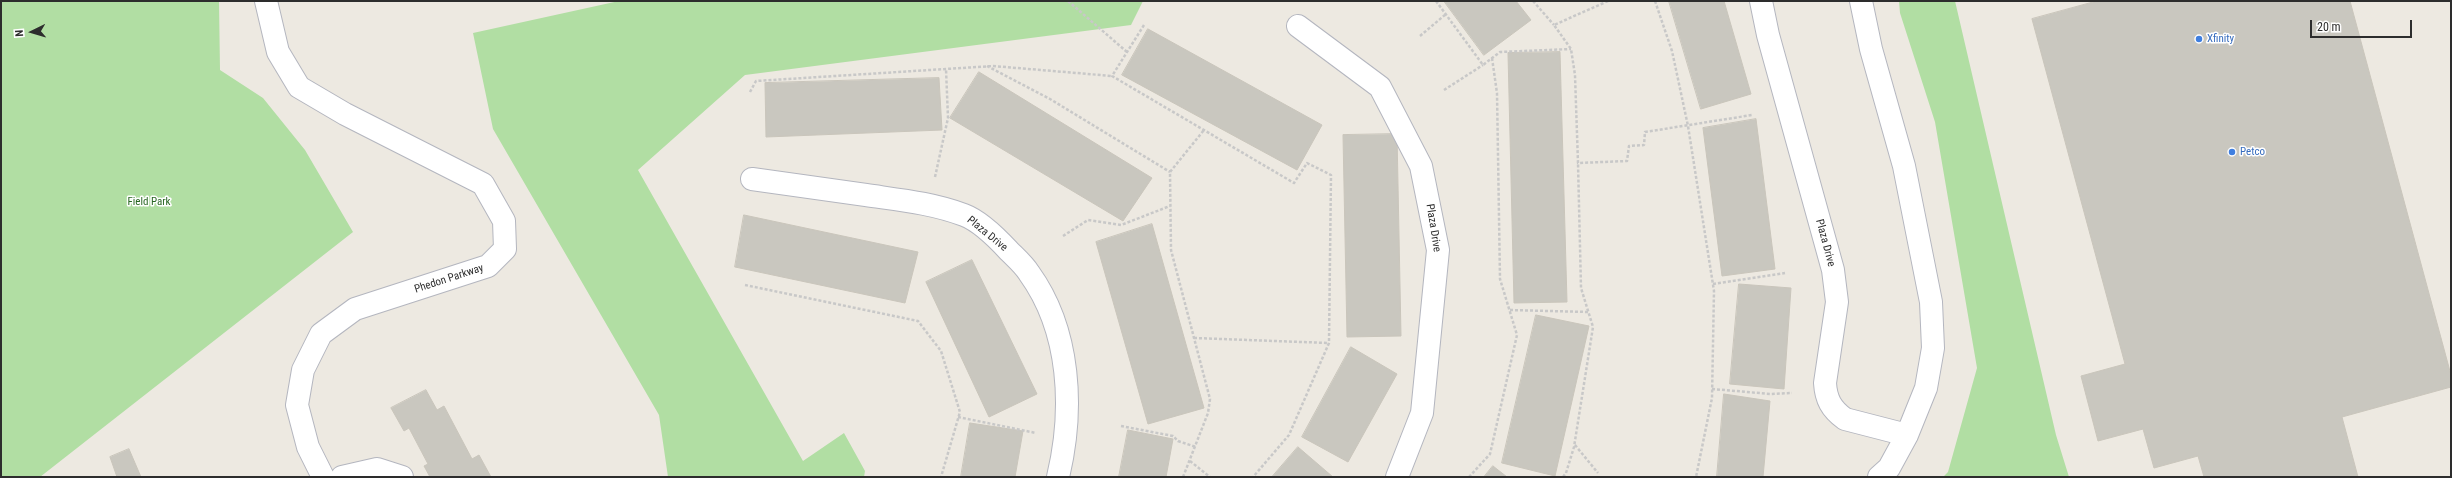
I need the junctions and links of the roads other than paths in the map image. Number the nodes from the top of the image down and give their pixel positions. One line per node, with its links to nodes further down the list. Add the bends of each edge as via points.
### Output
1 (266, 1): 7 (street, Phedon Parkway, via 278,52 299,87 345,114 483,184 504,221 505,249 488,266 356,309 321,334 303,370 297,405 308,448)
2 (1761, 1): 6 (street, Plaza Drive, via 1768,35 1833,270 1837,302 1825,383 1826,394 1836,413 1845,419)
3 (1861, 1): 6 (street, via 1871,49 1904,166 1931,302 1933,348 1926,388)
4 (1298, 26): 11 (street, Plaza Drive, via 1380,87 1421,166 1438,250 1422,413)
5 (752, 179): 10 (street, Plaza Drive, via 929,204 966,216 1000,241 1029,273 1048,306 1060,341 1066,368 1067,396)
6 (1908, 435): 12 (street, via 1889,468)
7 (322, 477)
8 (342, 477): 9 (street, via 377,469)
9 (402, 477)
10 (1058, 477)
11 (1397, 477)
12 (1879, 477)

